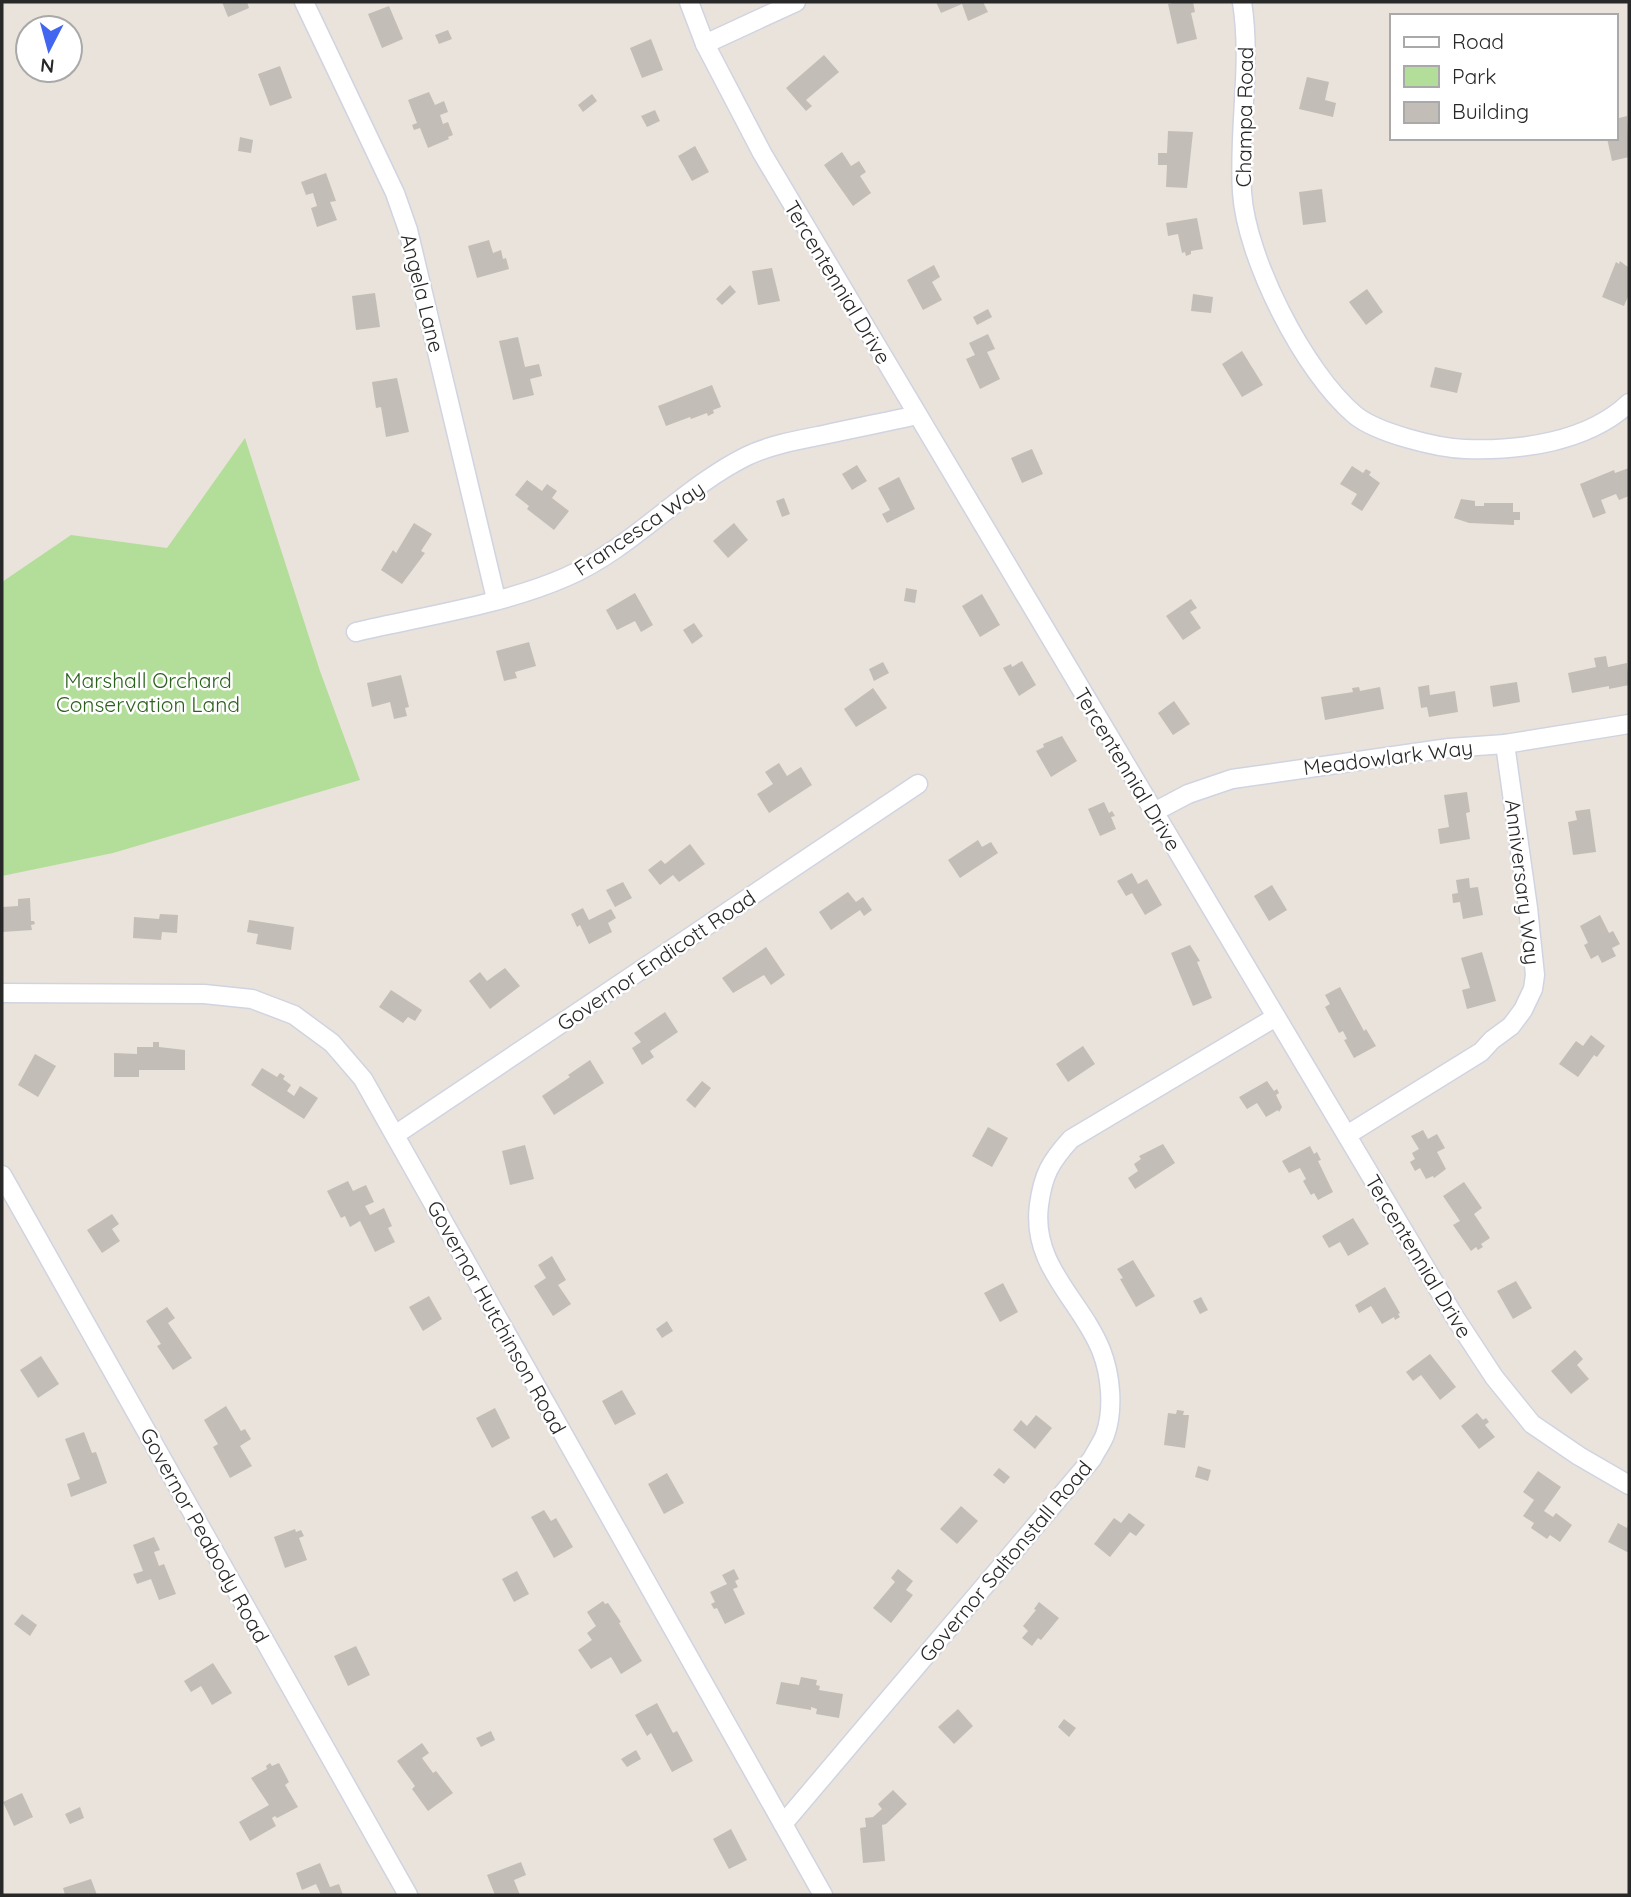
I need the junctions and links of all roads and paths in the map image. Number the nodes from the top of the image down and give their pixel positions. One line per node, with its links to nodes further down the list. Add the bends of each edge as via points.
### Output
1 (304, 2): 8 (street, Angela Lane, via 408,230)
2 (690, 2): 5 (street, Tercentennial Drive)
3 (796, 2): 5 (street)
4 (1242, 2): 6 (street, Champa Road, via 1246,79 1242,194 1249,227 1279,309 1331,390 1357,416 1397,435 1442,448 1543,443 1616,416)
5 (705, 44): 7 (street, Tercentennial Drive, via 762,153)
6 (1629, 403)
7 (917, 415): 8 (street, Francesca Way, via 749,455 586,568); 13 (street, Tercentennial Drive)
8 (496, 599): 9 (street, Francesca Way)
9 (356, 632)
10 (1629, 724): 11 (street, Meadowlark Way)
11 (1505, 744): 13 (street, Meadowlark Way, via 1232,779); 17 (street, Anniversary Way, via 1527,894 1533,989 1511,1026 1480,1052)
12 (918, 784): 16 (street, Governor Endicott Road)
13 (1154, 812): 15 (street, Tercentennial Drive)
14 (2, 993): 16 (street, Governor Hutchinson Road, via 204,994 252,999 294,1015 332,1044 363,1079)
15 (1276, 1017): 17 (street, Tercentennial Drive); 20 (street, Governor Saltonstall Road, via 1071,1139 1054,1158 1042,1181 1038,1234 1049,1265 1101,1349 1109,1376 1105,1434 1092,1459)
16 (394, 1135): 20 (street, Governor Hutchinson Road)
17 (1347, 1135): 19 (street, Tercentennial Drive, via 1494,1377 1532,1424)
18 (2, 1175): 21 (street, Governor Peabody Road)
19 (1629, 1485)
20 (783, 1824): 22 (street, Governor Hutchinson Road)
21 (408, 1895)
22 (823, 1895)

